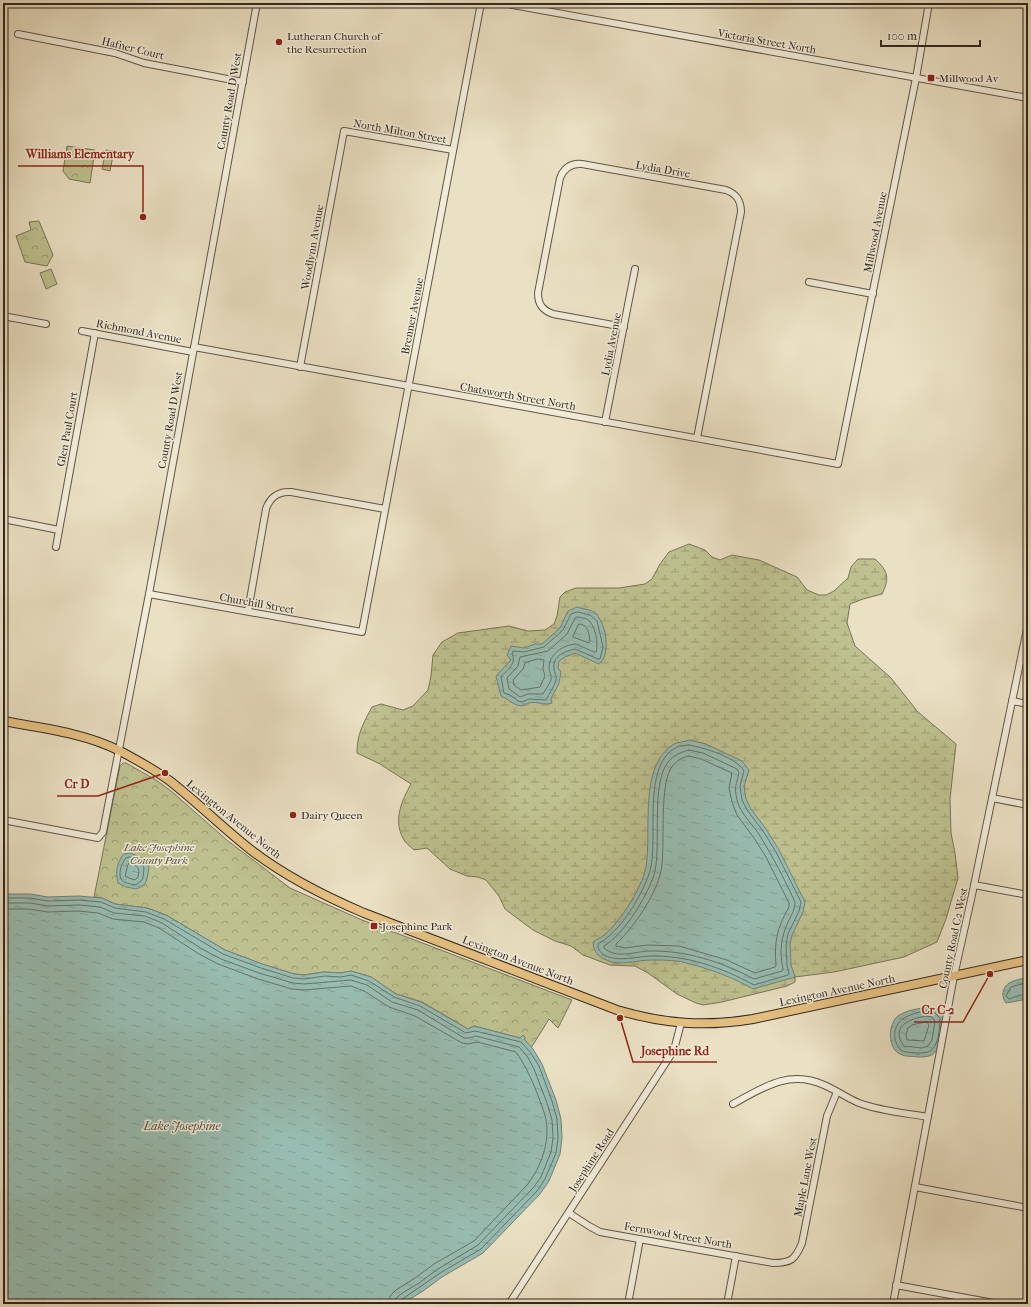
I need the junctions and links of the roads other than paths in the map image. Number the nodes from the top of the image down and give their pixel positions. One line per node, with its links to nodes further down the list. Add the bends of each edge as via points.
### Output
1 (257, 3): 7 (street, County Road D West)
2 (481, 3): 10 (street, Brenner Avenue)
3 (502, 3): 6 (street, Victoria Street North)
4 (929, 3): 6 (street, Millwood Avenue)
5 (18, 34): 7 (street, Hafner Court, via 115,53 144,63)
6 (916, 78): 8 (street, Victoria Street North); 13 (street, Millwood Avenue)
7 (243, 82): 19 (street, County Road D West)
8 (1028, 98)
9 (344, 131): 10 (street, North Milton Street); 20 (street, Woodlynn Avenue)
10 (453, 150): 21 (street, Brenner Avenue)
11 (635, 269): 16 (street, Lydia Avenue)
12 (809, 282): 13 (street)
13 (873, 294): 24 (street, Millwood Avenue)
14 (3, 316): 15 (street)
15 (46, 324)
16 (624, 327): 22 (street, Lydia Avenue); 23 (street, Lydia Drive, via 553,314 543,309 538,301 560,178 566,169 575,164 582,164 726,190 736,196 741,205 741,212)
17 (82, 331): 18 (street, Richmond Avenue)
18 (95, 333): 19 (street, Richmond Avenue); 27 (street, Glen Paul Court)
19 (193, 349): 20 (street, Chatsworth Street North); 29 (street, County Road D West)
20 (300, 367): 21 (street, Chatsworth Street North)
21 (408, 386): 22 (street, Chatsworth Street North); 25 (street, Brenner Avenue)
22 (606, 422): 23 (street, Chatsworth Street North)
23 (696, 438): 24 (street, Chatsworth Street North)
24 (838, 464)
25 (385, 509): 30 (street, via 291,492 275,495 266,509); 32 (street, Brenner Avenue)
26 (3, 519): 27 (street)
27 (59, 530): 28 (street, Glen Paul Court)
28 (56, 547)
29 (149, 594): 30 (street, Churchill Street); 36 (street, County Road D West)
30 (248, 612): 32 (street, Churchill Street)
31 (1028, 624): 33 (street, County Road C2 West)
32 (362, 632)
33 (1012, 701): 34 (street); 37 (street, County Road C2 West)
34 (1028, 704)
35 (3, 721): 36 (main road, Lexington Avenue North, via 76,736)
36 (119, 751): 39 (street, County Road D West, via 103,832 98,838); 44 (main road, Lexington Avenue North, via 171,782 262,858 323,896 617,1010 654,1020)
37 (992, 798): 38 (street); 40 (street, County Road C2 West)
38 (1028, 804)
39 (3, 820)
40 (974, 885): 41 (street); 43 (street, County Road C2 West)
41 (1028, 895)
42 (1028, 960): 43 (main road, Lexington Avenue North)
43 (954, 976): 44 (main road, Lexington Avenue North, via 753,1019 714,1024); 47 (street, County Road C2 West)
44 (681, 1023): 50 (street, Josephine Road, via 674,1050)
45 (837, 1092): 46 (street, via 810,1080 790,1079 769,1085); 47 (street, via 871,1107); 53 (street, Maple Lane West, via 827,1116 802,1243 795,1258)
46 (733, 1104)
47 (928, 1116): 48 (street, County Road C2 West)
48 (915, 1187): 49 (street); 54 (street, County Road C2 West)
49 (1028, 1208)
50 (569, 1213): 51 (street, Fernwood Street North, via 600,1232); 55 (street, Josephine Road)
51 (640, 1239): 52 (street, Fernwood Street North); 56 (street)
52 (736, 1256): 53 (street, Fernwood Street North, via 773,1262); 57 (street)
53 (788, 1261)
54 (896, 1285): 58 (street, County Road C2 West); 59 (street)
55 (509, 1304)
56 (628, 1304)
57 (727, 1304)
58 (893, 1304)
59 (999, 1304)

